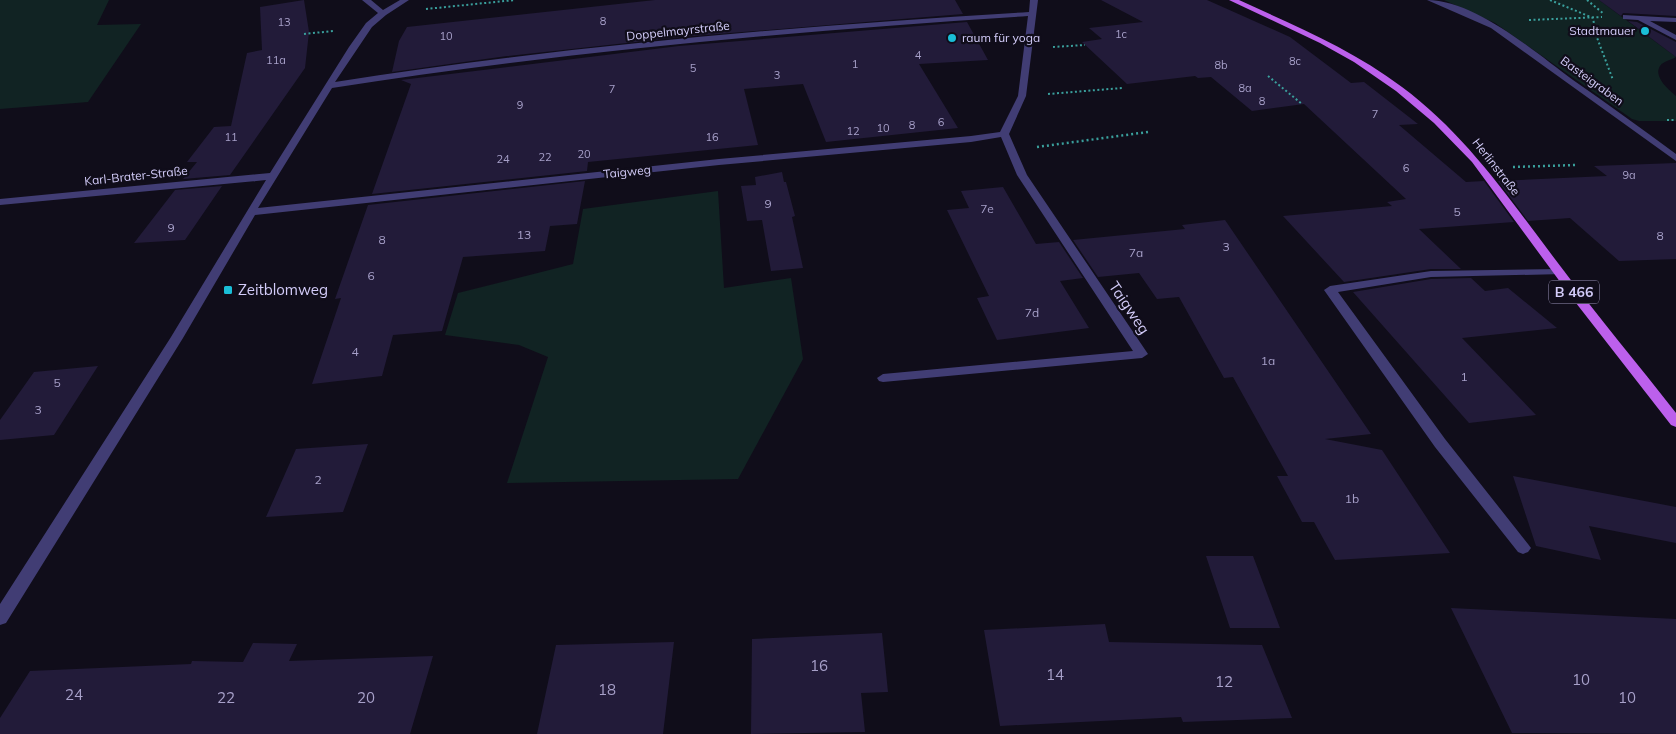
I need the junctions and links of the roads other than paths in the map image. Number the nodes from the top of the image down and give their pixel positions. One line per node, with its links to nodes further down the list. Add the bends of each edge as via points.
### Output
1 (366, 0): 6 (street)
2 (405, 0): 6 (street)
3 (1034, 0): 7 (street)
4 (1233, 0): 18 (main road, Herlinstraße / B 466, via 1323,41 1378,73 1437,121 1481,168)
5 (1431, 0): 14 (street, Basteigraben, via 1494,26)
6 (383, 13): 12 (street, via 369,25)
7 (1032, 14): 12 (street, Doppelmayrstraße, via 840,26 656,44 429,69); 13 (street, via 1022,96)
8 (1626, 17): 9 (street)
9 (1639, 17): 10 (street); 11 (street)
10 (1676, 20)
11 (1676, 38)
12 (329, 86): 15 (street)
13 (1004, 134): 17 (street, Taigweg); 19 (street, Taigweg, via 1022,175 1142,354)
14 (1676, 158)
15 (274, 176): 16 (street, Karl-Brater-Straße); 17 (street)
16 (0, 202)
17 (251, 212): 22 (street, via 178,338)
18 (1558, 272): 20 (main road, Herlinstraße / B 466); 21 (street, via 1431,274 1330,290 1440,443)
19 (883, 378)
20 (1676, 422)
21 (1524, 548)
22 (0, 618)

